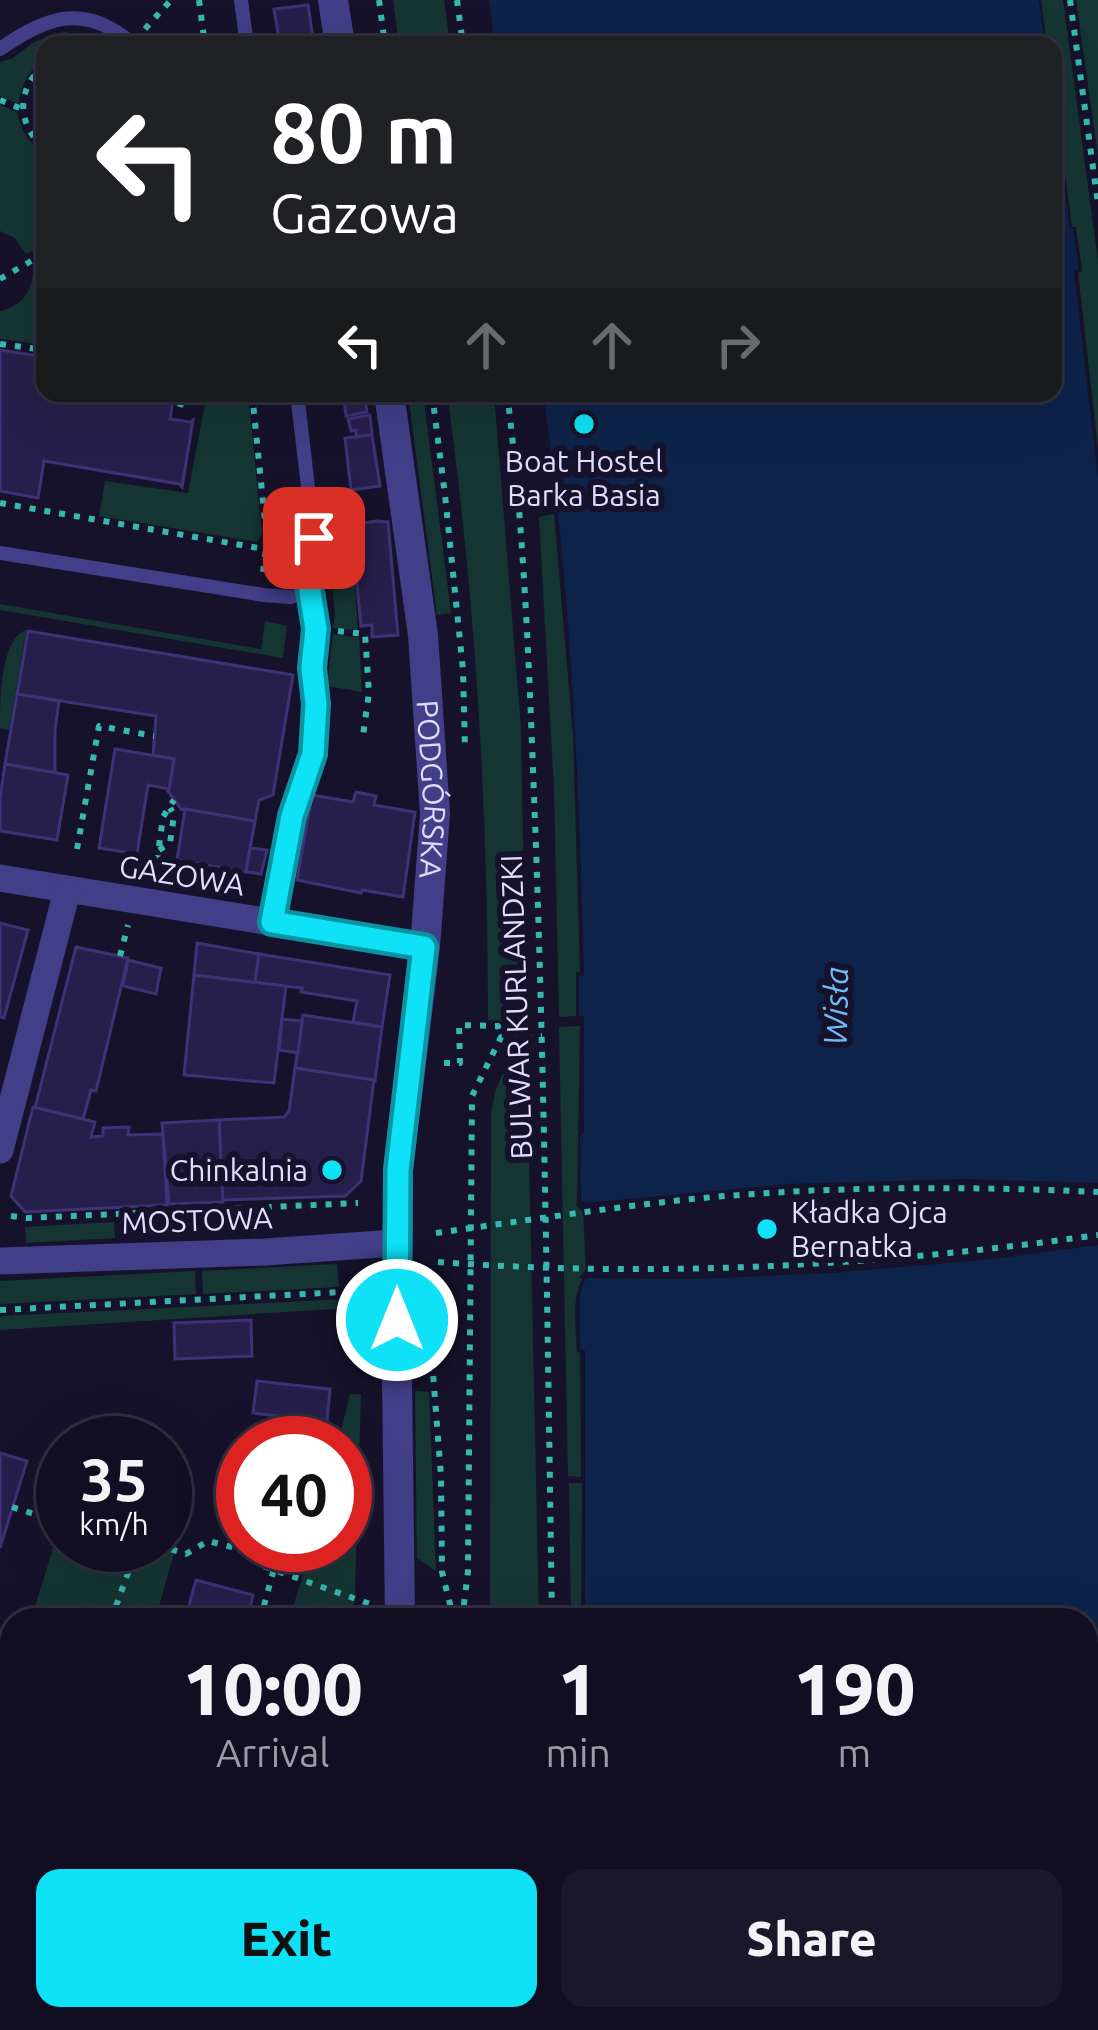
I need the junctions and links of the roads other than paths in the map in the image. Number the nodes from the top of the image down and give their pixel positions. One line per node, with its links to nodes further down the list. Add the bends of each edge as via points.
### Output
1 (241, 0): 4 (lane)
2 (333, 0): 5 (street)
3 (124, 36): 6 (lane, via 56,18)
4 (247, 36)
5 (339, 36)
6 (0, 49)
7 (298, 402): 10 (lane, via 314,538)
8 (390, 402): 14 (street, PODGÓRSKA, via 423,634 435,814)
9 (0, 553): 10 (lane, via 264,595)
10 (310, 591): 13 (lane, via 313,754)
11 (0, 878): 12 (street, GAZOWA)
12 (67, 891): 13 (street, GAZOWA); 15 (street)
13 (272, 922): 14 (street, GAZOWA)
14 (424, 947): 16 (street, PODGÓRSKA)
15 (0, 1150)
16 (396, 1244): 17 (street, MOSTOWA); 18 (street, PODGÓRSKA)
17 (0, 1261)
18 (400, 1608)

